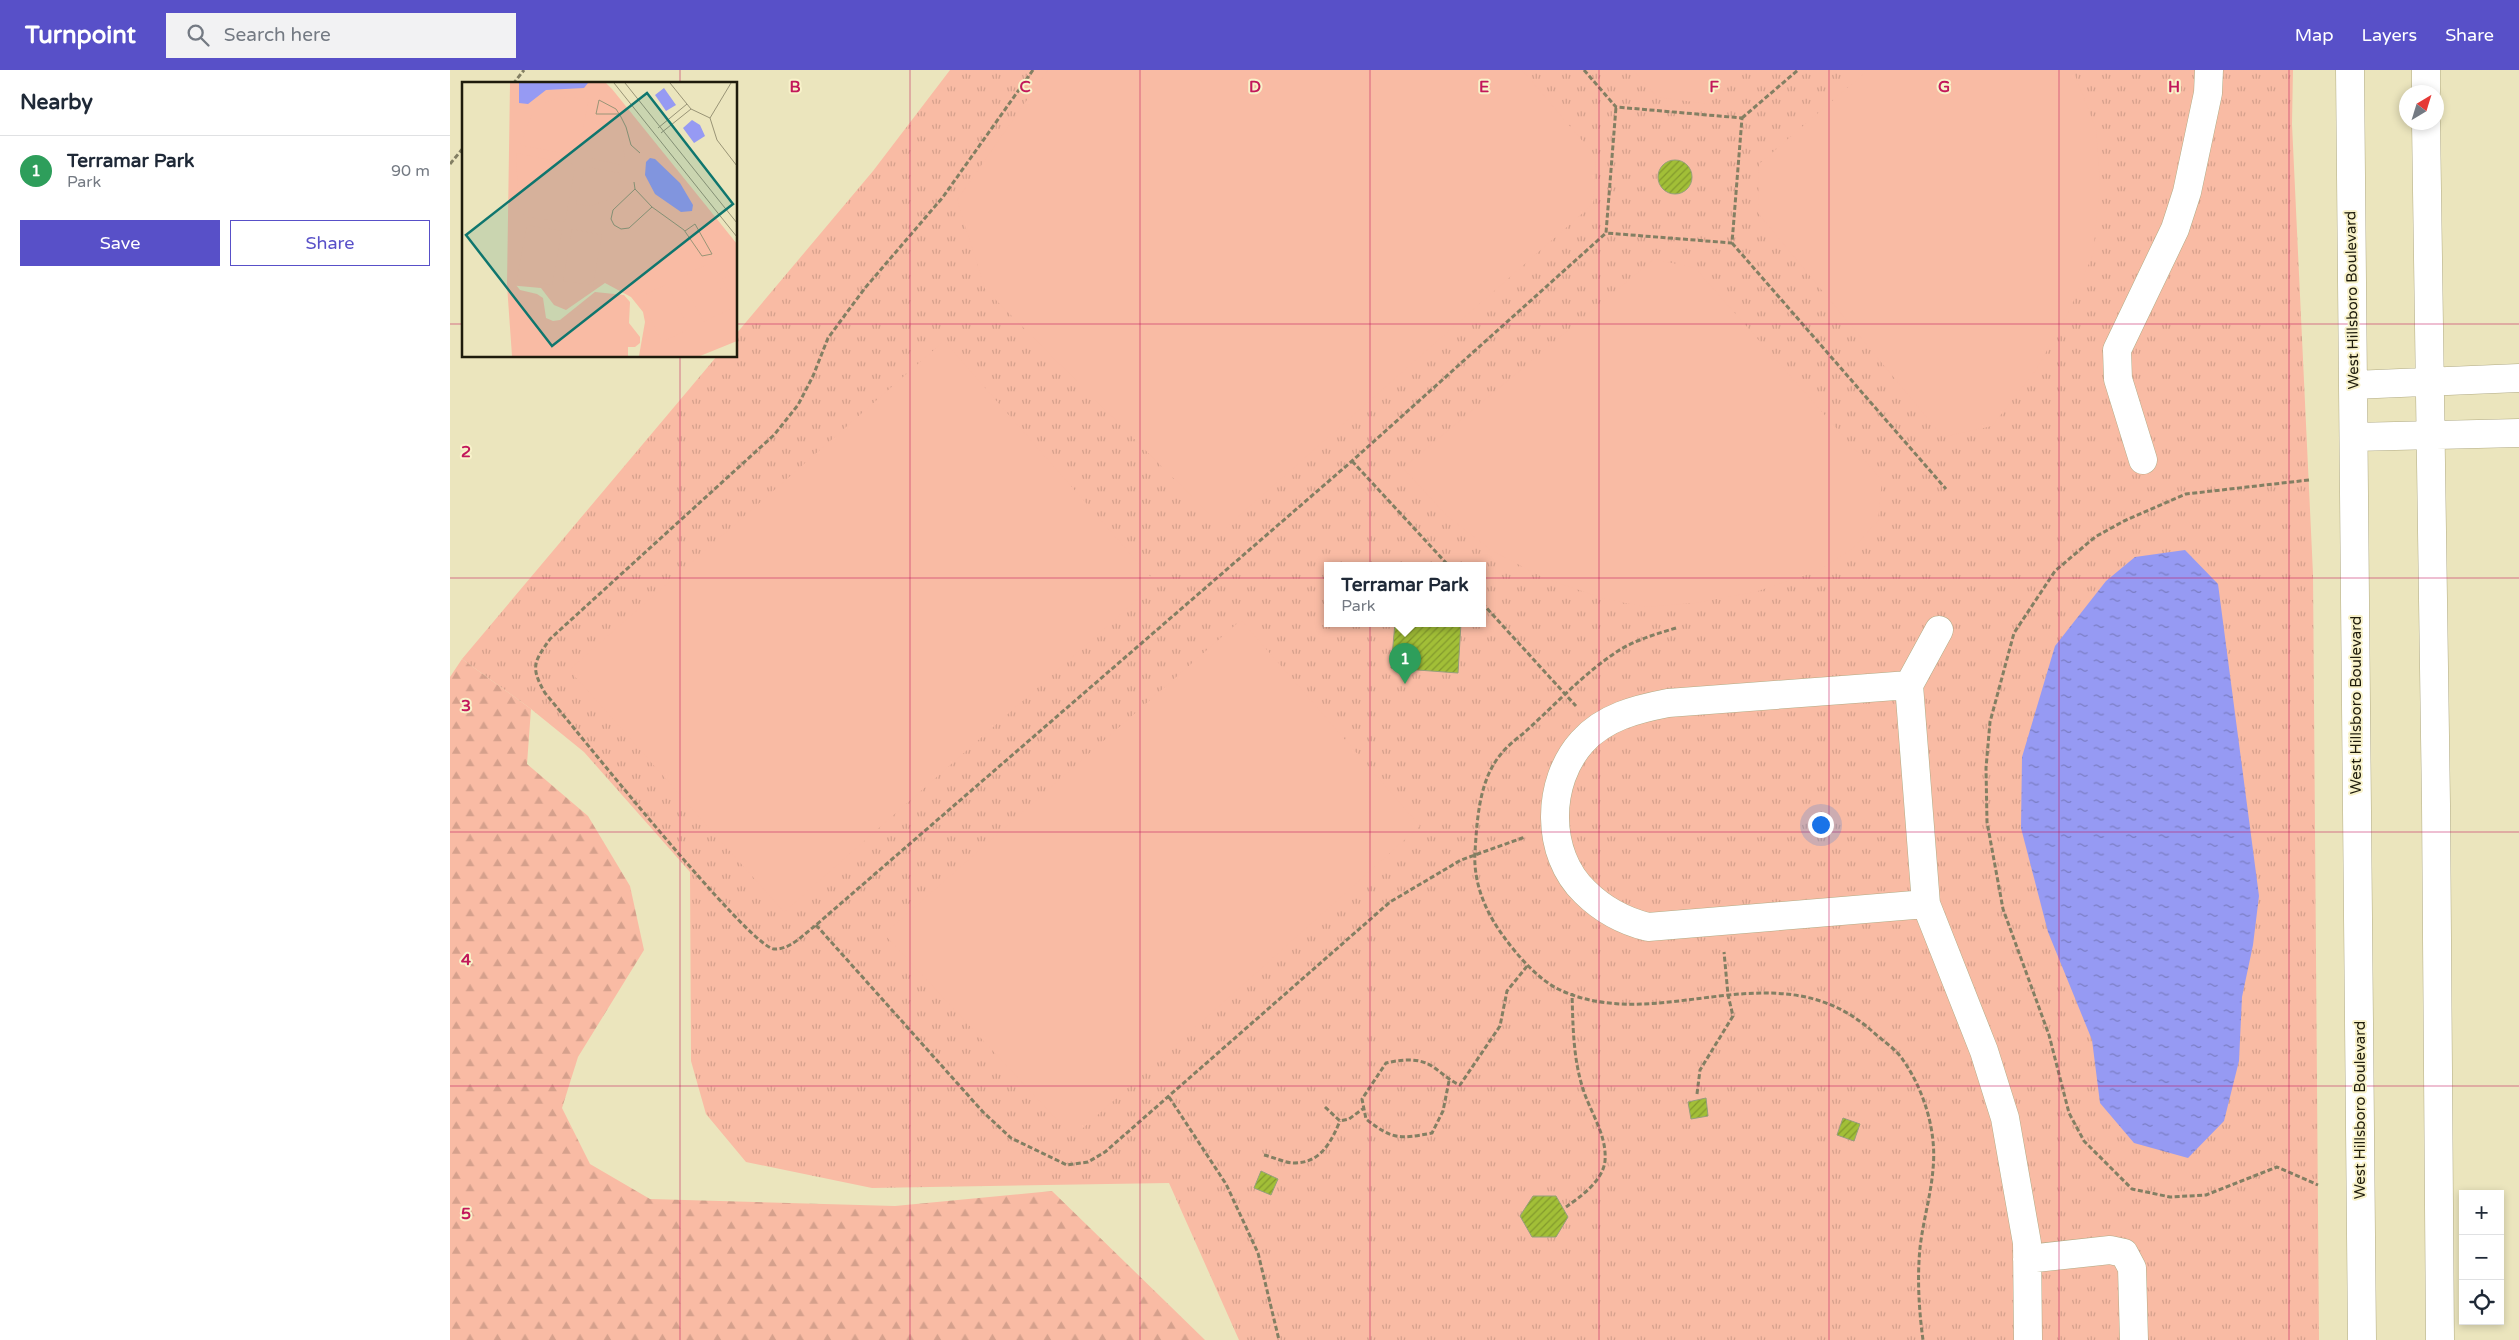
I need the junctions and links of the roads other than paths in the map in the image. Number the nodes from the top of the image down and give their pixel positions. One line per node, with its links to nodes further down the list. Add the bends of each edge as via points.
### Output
1 (2208, 70): 12 (street, via 2208,93 2188,192 2175,229 2117,350 2118,378)
2 (2350, 70): 8 (street, West Hillsboro Boulevard)
3 (2426, 70): 4 (street)
4 (2426, 85)
5 (2426, 130): 7 (street)
6 (2519, 378): 7 (street)
7 (2429, 382): 8 (street); 10 (street)
8 (2353, 385): 11 (street, West Hillsboro Boulevard)
9 (2519, 433): 10 (street)
10 (2430, 434): 11 (street); 20 (street)
11 (2354, 437): 19 (street, West Hillsboro Boulevard)
12 (2143, 460)
13 (1940, 630): 14 (street)
14 (1909, 685): 15 (street); 15 (street, via 1668,703 1632,710 1582,742 1564,767 1558,786 1556,825 1559,847 1584,892 1606,910 1648,927)
15 (1926, 904): 16 (street, via 1984,1051 2005,1118)
16 (2027, 1259): 17 (street); 18 (street, via 2110,1250 2124,1253 2132,1268)
17 (2028, 1340)
18 (2134, 1340)
19 (2362, 1340)
20 (2440, 1340)

